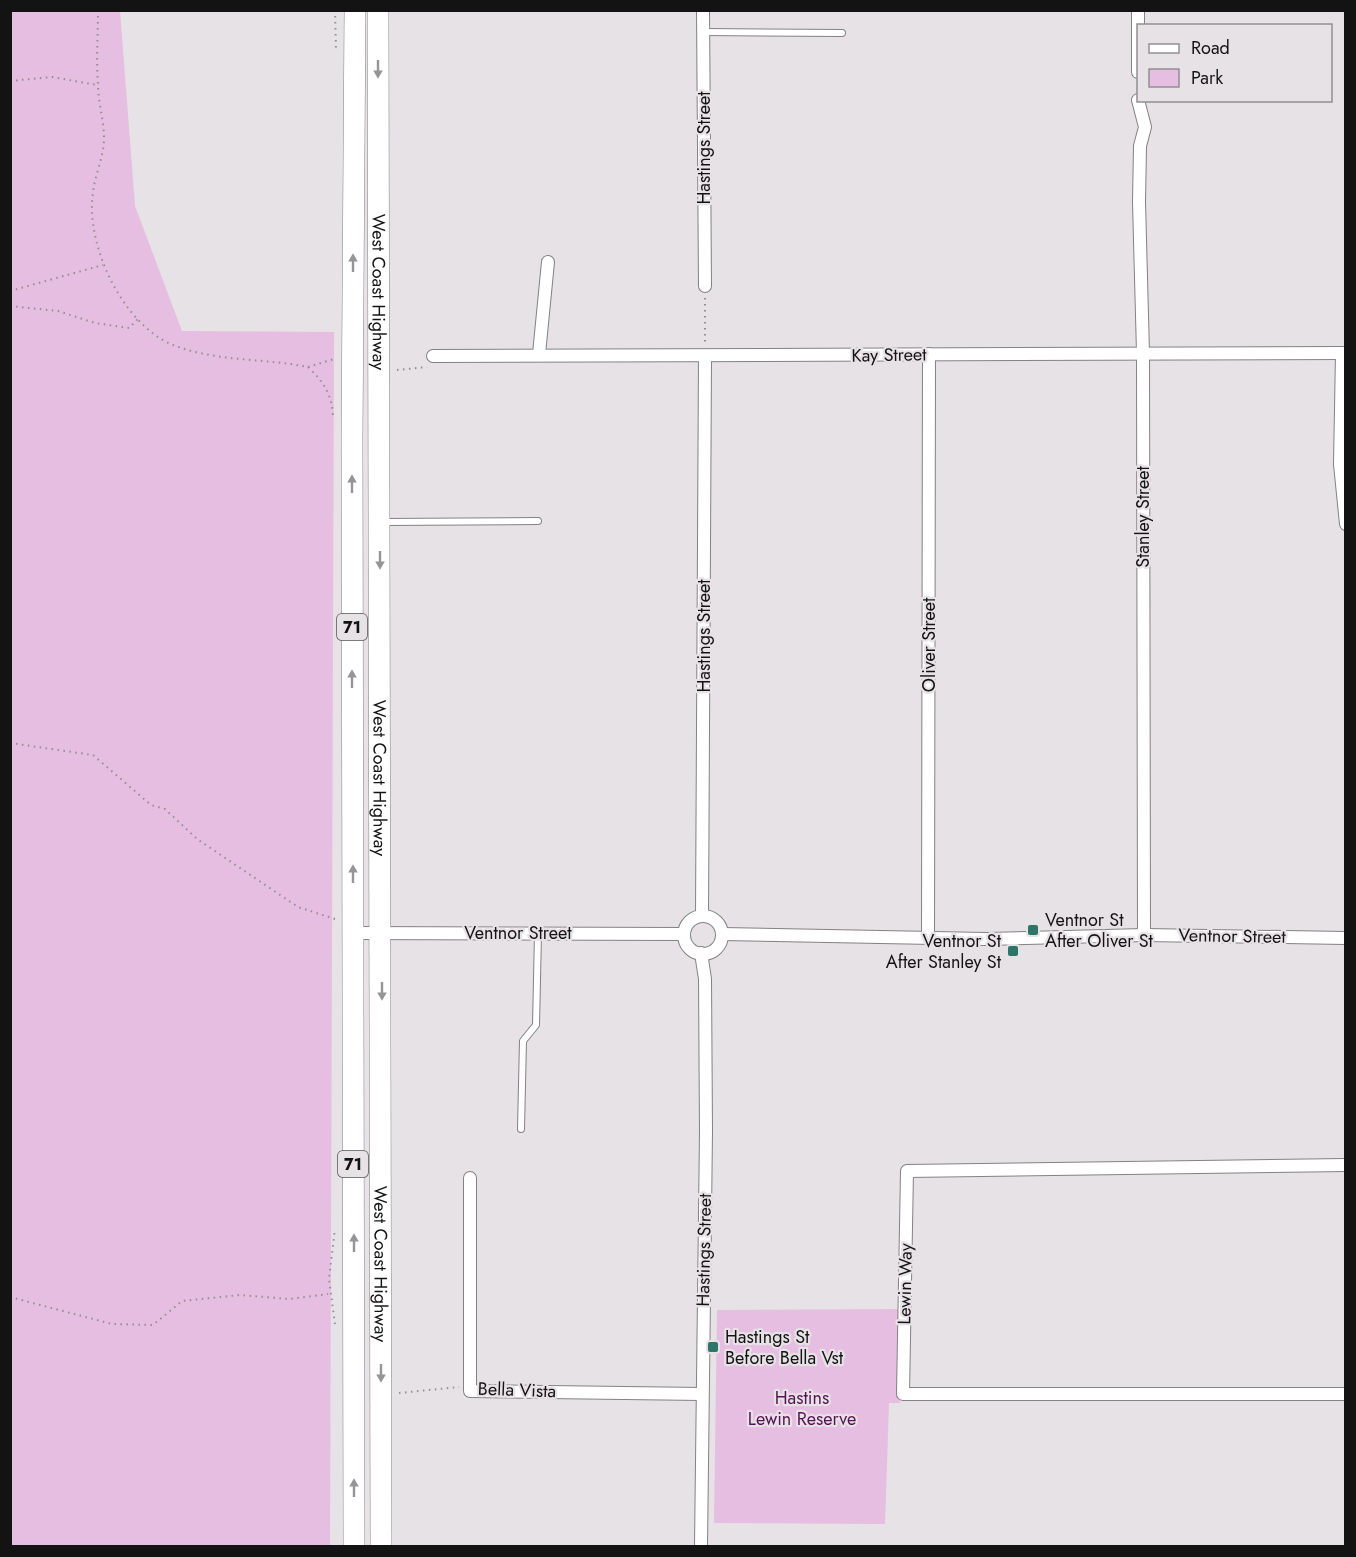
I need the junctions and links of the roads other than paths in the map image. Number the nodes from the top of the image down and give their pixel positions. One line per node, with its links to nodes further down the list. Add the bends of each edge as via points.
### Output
1 (356, 10): 15 (highway, West Coast Highway / 71, one-way to 1)
2 (378, 10): 16 (highway, West Coast Highway / 71, one-way to 16)
3 (703, 10): 4 (street, Hastings Street)
4 (703, 32): 5 (lane); 8 (street, Hastings Street)
5 (842, 33)
6 (1139, 102): 9 (street, Stanley Street, via 1145,127 1140,146 1139,202)
7 (548, 262): 11 (street)
8 (705, 286)
9 (1143, 353): 10 (street, Kay Street); 12 (street, Kay Street); 26 (street, Stanley Street)
10 (1344, 353): 19 (street, via 1340,464)
11 (539, 354): 13 (street, Kay Street); 14 (street, Kay Street)
12 (929, 354): 14 (street, Kay Street); 27 (street, Oliver Street)
13 (433, 356)
14 (705, 357): 20 (street, Hastings Street)
15 (352, 437): 16 (highway); 21 (highway, West Coast Highway / 71, one-way to 15)
16 (379, 438): 18 (highway, West Coast Highway / 71)
17 (538, 521): 18 (lane)
18 (380, 522): 22 (highway, West Coast Highway / 71, one-way to 22)
19 (1346, 524)
20 (702, 916): 24 (street, via 687,925); 25 (street, via 715,920)
21 (344, 926): 22 (street, Ventnor Street); 34 (highway, West Coast Highway / 71, one-way to 21)
22 (382, 933): 23 (street, Ventnor Street); 33 (highway, West Coast Highway / 71, one-way to 33)
23 (538, 933): 24 (street, Ventnor Street); 30 (lane, via 536,1025 523,1041)
24 (684, 934): 29 (street, via 688,946)
25 (722, 934): 27 (street, Ventnor Street); 29 (street, via 714,949)
26 (1144, 935): 27 (street, Ventnor Street, via 986,939); 28 (street, Ventnor Street)
27 (928, 936)
28 (1346, 938)
29 (701, 953): 35 (street, Hastings Street, via 705,979 706,1119)
30 (521, 1129)
31 (1346, 1165): 36 (street, Lewin Way, via 908,1171 903,1394)
32 (470, 1178): 35 (street, Bella Vista, via 470,1391)
33 (381, 1272): 34 (highway, via 369,1301); 38 (highway, West Coast Highway / 71, one-way to 38)
34 (354, 1302): 37 (highway, West Coast Highway / 71, one-way to 34)
35 (702, 1394): 39 (street, Hastings Street)
36 (1346, 1394)
37 (354, 1546)
38 (381, 1546)
39 (701, 1546)

